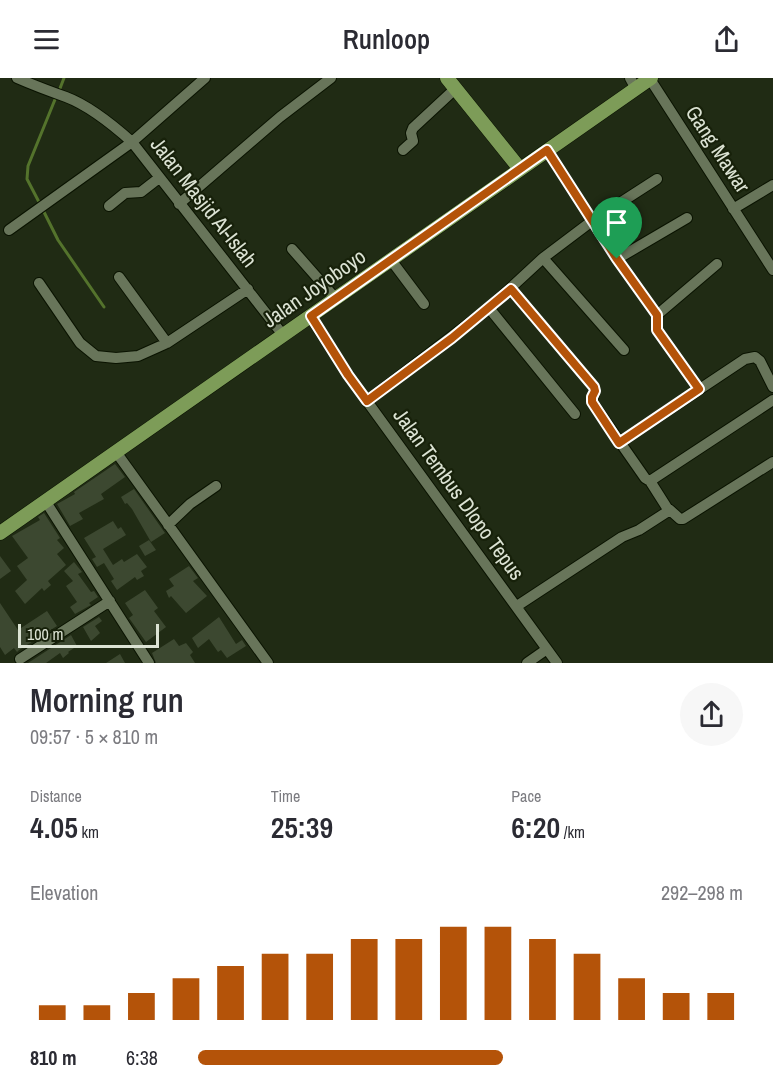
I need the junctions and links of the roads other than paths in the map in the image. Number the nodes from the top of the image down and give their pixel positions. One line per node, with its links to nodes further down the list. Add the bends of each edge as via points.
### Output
1 (17, 78): 7 (street, via 67,98)
2 (205, 78): 7 (street, Jalan Masjid Al-Islah)
3 (331, 78): 14 (street)
4 (651, 78): 5 (main road, Jalan Joyoboyo); 16 (street, Gang Mawar)
5 (633, 83): 9 (main road, Jalan Joyoboyo)
6 (451, 84): 8 (street, via 413,128 413,141); 10 (main road)
7 (132, 142): 11 (street, Jalan Masjid Al-Islah); 19 (street)
8 (404, 150)
9 (547, 150): 10 (main road, Jalan Joyoboyo); 18 (street)
10 (520, 169): 23 (main road, Jalan Joyoboyo)
11 (159, 178): 14 (street, Jalan Masjid Al-Islah); 15 (street, via 141,192 125,193)
12 (657, 179): 18 (street)
13 (773, 185): 16 (street)
14 (179, 204): 28 (street, Jalan Masjid Al-Islah)
15 (109, 206)
16 (733, 208): 25 (street, Gang Mawar)
17 (687, 218): 22 (street)
18 (592, 221): 21 (street); 22 (street)
19 (9, 230)
20 (291, 249): 30 (street)
21 (543, 258): 29 (street); 37 (street)
22 (617, 259): 33 (street)
23 (391, 260): 30 (main road, Jalan Joyoboyo); 31 (street)
24 (717, 264): 33 (street)
25 (773, 270)
26 (119, 277): 36 (street)
27 (39, 283): 36 (street, via 80,343 96,356 138,356)
28 (248, 289): 35 (street, Jalan Masjid Al-Islah); 36 (street)
29 (511, 289): 32 (street); 43 (street, via 594,387 592,402)
30 (336, 299): 34 (main road, Jalan Joyoboyo)
31 (424, 304)
32 (489, 308): 41 (street); 42 (street)
33 (657, 315): 39 (street, via 657,330)
34 (311, 316): 35 (main road, Jalan Joyoboyo); 41 (street, Jalan Tembus Dlopo Tepus)
35 (283, 335): 44 (main road, Jalan Joyoboyo)
36 (167, 343)
37 (624, 350)
38 (773, 387): 39 (street, via 760,361 751,357)
39 (699, 389): 43 (street)
40 (773, 400): 46 (street)
41 (367, 401): 53 (street, Jalan Tembus Dlopo Tepus)
42 (575, 414)
43 (619, 443): 46 (street)
44 (116, 453): 48 (main road, Jalan Joyoboyo); 50 (street)
45 (773, 462): 49 (street, via 683,519)
46 (650, 481): 49 (street)
47 (216, 486): 50 (street, via 189,504)
48 (46, 502): 51 (main road, Jalan Joyoboyo); 52 (street)
49 (669, 511): 53 (street)
50 (168, 525): 57 (street)
51 (0, 533)
52 (110, 602): 55 (street); 56 (street)
53 (517, 606): 54 (street, Jalan Tembus Dlopo Tepus)
54 (548, 650): 58 (street); 59 (street, Jalan Tembus Dlopo Tepus)
55 (20, 659)
56 (149, 663)
57 (268, 663)
58 (527, 663)
59 (557, 663)

